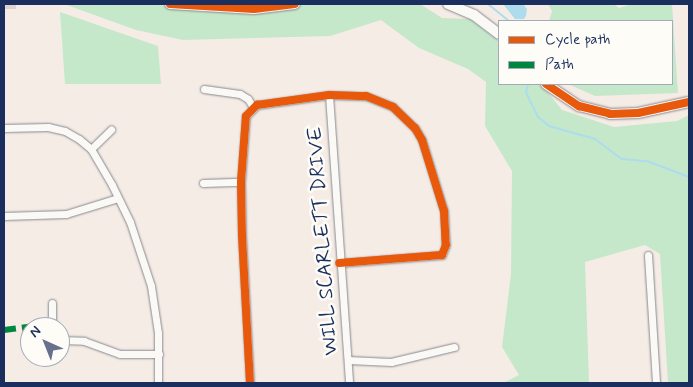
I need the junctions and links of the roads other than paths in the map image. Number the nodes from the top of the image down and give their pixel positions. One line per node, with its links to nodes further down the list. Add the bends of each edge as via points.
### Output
1 (170, 4): 2 (main road, via 254,9)
2 (295, 4)
3 (448, 4): 4 (main road, via 474,15)
4 (498, 33)
5 (548, 85): 10 (main road, via 579,106 610,114)
6 (204, 90): 9 (street, via 240,94)
7 (329, 96): 9 (street); 20 (street, WILL SCARLETT DRIVE); 20 (street, via 366,96 393,107 415,128 428,152 441,202 446,245 442,255 436,257)
8 (689, 102): 10 (main road)
9 (253, 107): 15 (street, via 246,116)
10 (673, 107): 11 (main road)
11 (689, 107)
12 (4, 128): 14 (street, via 48,127 79,138)
13 (111, 130): 14 (street)
14 (91, 149): 17 (street)
15 (241, 182): 16 (street); 28 (street)
16 (203, 183)
17 (118, 198): 18 (street, via 66,214); 25 (street, via 130,222 151,286 158,323)
18 (4, 216)
19 (648, 256): 30 (street)
20 (339, 263): 26 (street, WILL SCARLETT DRIVE)
21 (52, 303): 22 (street)
22 (52, 317)
23 (70, 340): 25 (street, via 84,341 120,354)
24 (454, 347): 26 (street, via 391,362)
25 (159, 354): 27 (street)
26 (348, 360): 29 (street, WILL SCARLETT DRIVE)
27 (158, 383)
28 (250, 383)
29 (349, 383)
30 (656, 383)

